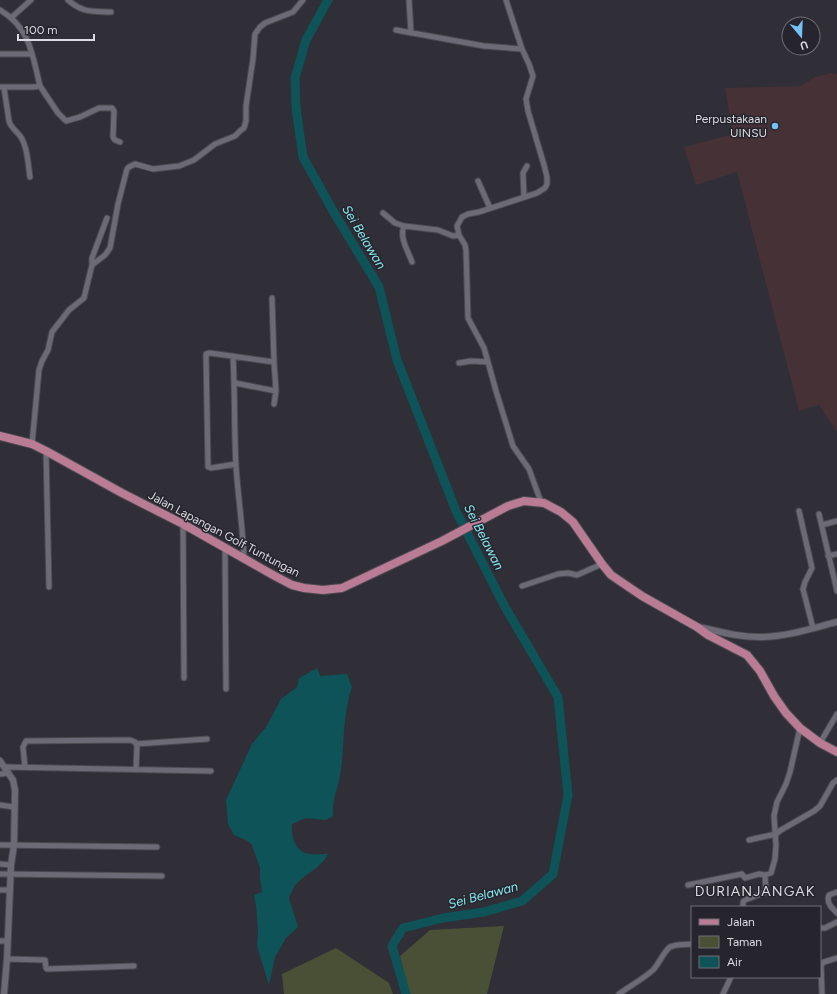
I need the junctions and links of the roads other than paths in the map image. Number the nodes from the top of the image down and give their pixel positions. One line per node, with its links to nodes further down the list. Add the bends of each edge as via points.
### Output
1 (31, 0): 8 (street)
2 (68, 0): 7 (street, via 81,9)
3 (303, 0): 27 (street, via 293,12 266,23 255,34 244,128 234,136 215,144 194,160 179,166 153,169 135,164 129,167 118,204 110,248)
4 (409, 0): 10 (street)
5 (506, 0): 11 (street)
6 (0, 10): 8 (street)
7 (111, 12)
8 (12, 17): 13 (street, via 25,34)
9 (396, 30): 10 (street)
10 (411, 33): 11 (street, via 484,46)
11 (522, 49): 20 (street, via 532,76 526,99 528,111 547,177 545,188)
12 (0, 54): 13 (street)
13 (32, 54): 14 (street)
14 (40, 86): 15 (street); 16 (street, via 64,120 80,117 99,108 112,108 113,137)
15 (2, 87): 18 (street, via 10,125 20,134 24,143)
16 (120, 142)
17 (527, 166): 20 (street, via 522,173)
18 (30, 177)
19 (478, 181): 21 (street)
20 (524, 197): 21 (street)
21 (490, 208): 25 (street, via 462,217 457,226)
22 (383, 213): 24 (street, via 395,223)
23 (107, 218): 27 (street, via 92,258)
24 (404, 226): 25 (street); 26 (street, via 402,237)
25 (459, 235): 31 (street, via 466,250 467,314)
26 (412, 262)
27 (92, 265): 37 (street, via 84,298 69,310 52,332 48,350 39,370)
28 (272, 298): 30 (street)
29 (233, 356): 30 (street); 33 (street); 39 (street, via 206,354 208,467)
30 (274, 362): 34 (street)
31 (488, 362): 32 (street); 40 (street, via 513,446 529,469)
32 (459, 363)
33 (235, 384): 34 (street); 39 (street)
34 (276, 390): 35 (street)
35 (274, 404)
36 (0, 436): 37 (main road, Jalan Lapangan Golf Tuntungan)
37 (32, 444): 38 (main road, Jalan Lapangan Golf Tuntungan)
38 (46, 451): 44 (main road, Jalan Lapangan Golf Tuntungan); 52 (street)
39 (236, 464): 49 (street)
40 (541, 502): 49 (main road, Jalan Lapangan Golf Tuntungan, via 519,501 442,541 349,585 334,589 304,588); 50 (main road, Jalan Lapangan Golf Tuntungan, via 561,512 573,522)
41 (799, 511): 56 (street, via 812,568 803,589)
42 (819, 514): 45 (street)
43 (837, 521): 45 (street)
44 (183, 524): 46 (main road, Jalan Lapangan Golf Tuntungan); 57 (street)
45 (822, 525): 48 (street)
46 (225, 549): 49 (main road, Jalan Lapangan Golf Tuntungan); 58 (street)
47 (837, 554): 48 (street)
48 (828, 556): 53 (street)
49 (244, 560)
50 (602, 564): 51 (street, via 576,575 558,574); 55 (main road, Jalan Lapangan Golf Tuntungan, via 616,579)
51 (522, 586)
52 (49, 587)
53 (837, 592)
54 (837, 622): 56 (street, Jalan Lapangan Golf Tuntungan)
55 (696, 627): 56 (street, Jalan Lapangan Golf Tuntungan, via 733,635 763,637); 60 (main road, via 747,656 760,671 778,703)
56 (813, 628)
57 (184, 678)
58 (226, 689)
59 (837, 714): 62 (street)
60 (800, 728): 62 (main road); 75 (street, via 790,772 777,802 774,816)
61 (207, 739): 63 (street)
62 (820, 743): 64 (main road)
63 (136, 744): 67 (street, via 130,740 26,741 23,747); 68 (street)
64 (837, 752)
65 (0, 761): 66 (street)
66 (5, 767): 67 (street); 70 (street)
67 (25, 768): 68 (street)
68 (136, 770): 69 (street)
69 (211, 771)
70 (9, 773): 71 (street); 74 (street, via 15,790)
71 (0, 774)
72 (837, 780): 75 (street, via 832,783 820,806)
73 (0, 805): 74 (street)
74 (14, 807): 78 (street)
75 (776, 834): 76 (street); 84 (street, via 775,859 770,874)
76 (749, 840)
77 (0, 845): 78 (street)
78 (14, 846): 79 (street); 81 (street)
79 (157, 848)
80 (0, 864): 81 (street)
81 (11, 865): 83 (street)
82 (0, 874): 83 (street)
83 (10, 875): 85 (street); 88 (street)
84 (765, 875): 86 (street, via 758,874 745,878 742,874); 90 (street, via 766,892 745,900)
85 (162, 876)
86 (688, 885)
87 (0, 890): 88 (street)
88 (9, 890): 95 (street)
89 (837, 892): 91 (street, via 828,898 829,904)
90 (743, 906)
91 (837, 913)
92 (837, 922): 93 (street)
93 (821, 928)
94 (0, 941): 95 (street)
95 (7, 941): 98 (street)
96 (691, 944): 103 (street, via 670,947 651,972)
97 (837, 958): 105 (street, via 821,965)
98 (7, 959): 99 (street, via 45,960 47,969); 100 (street)
99 (134, 966)
100 (3, 977): 102 (street)
101 (731, 978): 104 (street)
102 (4, 994)
103 (619, 994)
104 (723, 994)
105 (822, 994)

